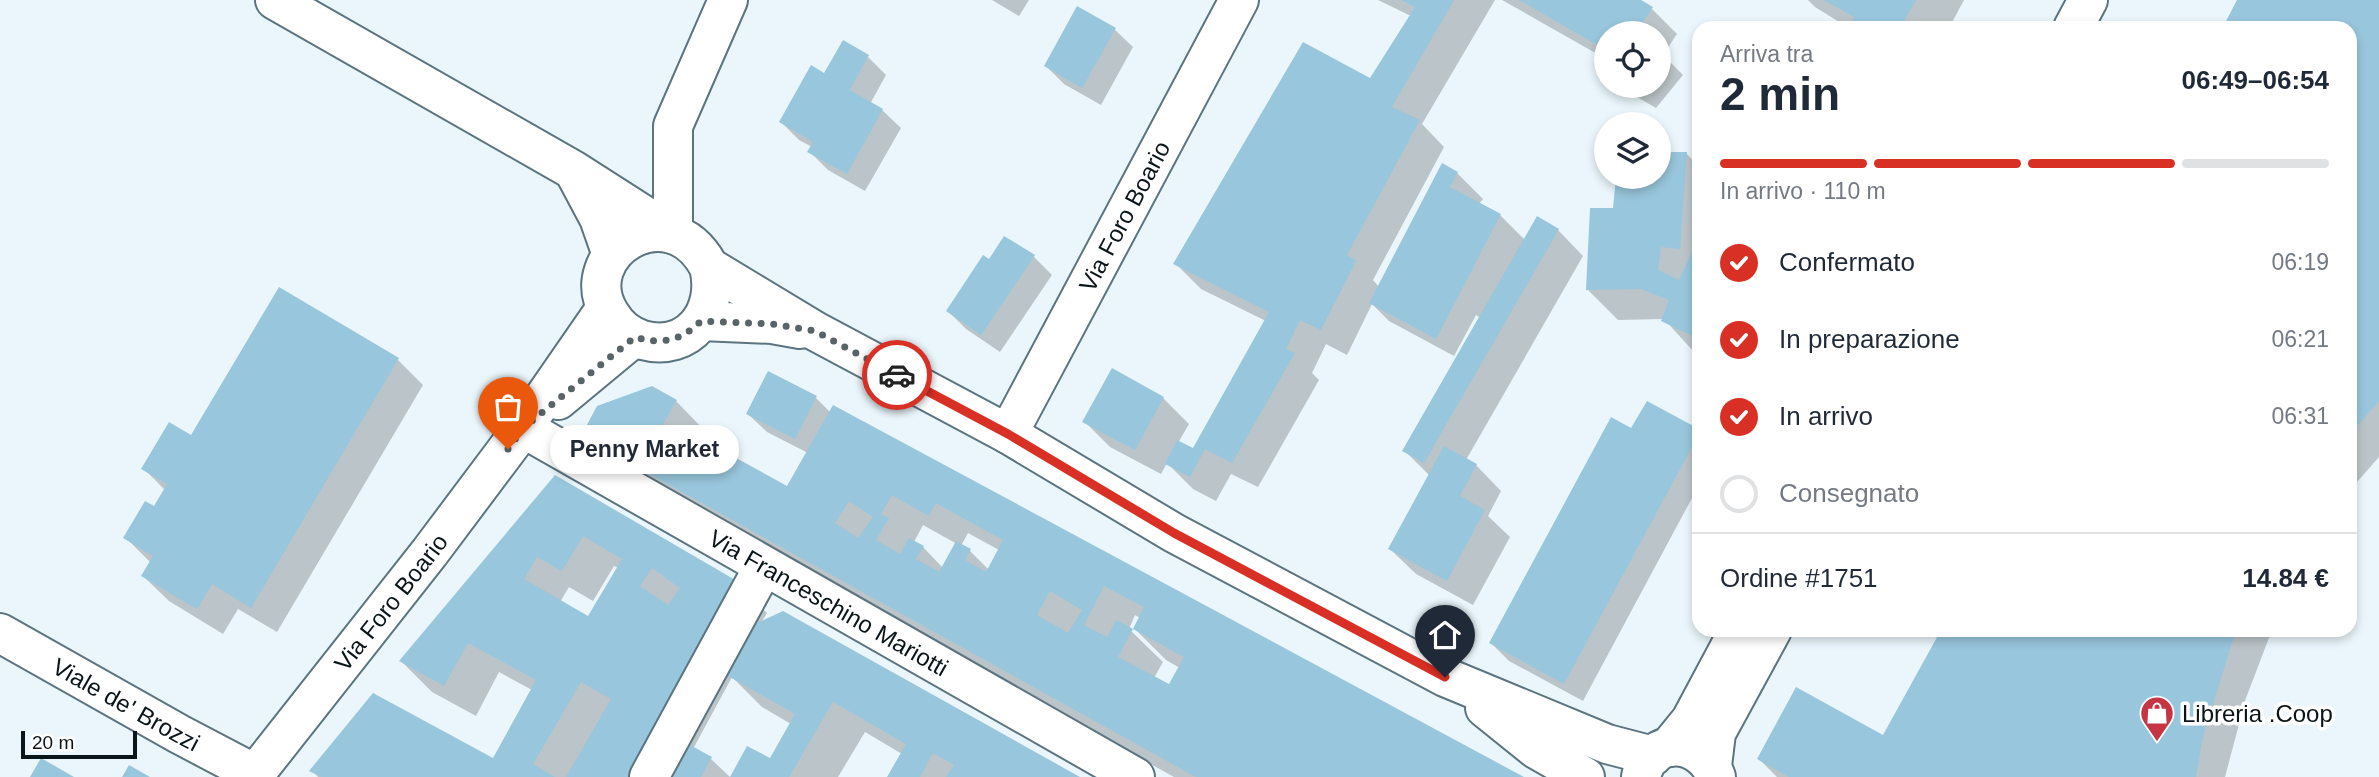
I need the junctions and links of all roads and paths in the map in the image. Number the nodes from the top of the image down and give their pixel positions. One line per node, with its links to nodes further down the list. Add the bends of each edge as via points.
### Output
1 (275, 0): 6 (street)
2 (728, 0): 7 (street, via 673,126)
3 (1239, 0): 15 (street, Via Foro Boario)
4 (2088, 0): 5 (street)
5 (2077, 21)
6 (574, 171): 7 (street); 8 (street)
7 (673, 234): 8 (street, via 639,235); 9 (street, via 695,247)
8 (612, 255): 10 (street, via 602,282)
9 (709, 267): 11 (street, via 712,294); 12 (street)
10 (606, 308): 13 (street, via 616,323); 14 (street, Via Foro Boario)
11 (701, 321): 12 (street); 13 (street, via 673,340)
12 (815, 331): 15 (street)
13 (635, 337): 14 (street, Via Foro Boario)
14 (523, 428): 16 (street, Via Franceschino Mariotti); 23 (street, Via Foro Boario)
15 (1008, 434): 20 (street, via 1174,533)
16 (764, 566): 24 (street); 25 (street, Via Franceschino Mariotti)
17 (0, 632): 23 (street, Viale de' Brozzi)
18 (1735, 637): 21 (street, via 1691,720)
19 (1768, 637): 22 (street, via 1716,733)
20 (1445, 677): 21 (street); 26 (street, via 1536,749)
21 (1655, 760): 22 (street, via 1682,746 1704,756)
22 (1714, 772)
23 (258, 776)
24 (649, 777)
25 (1135, 777)
26 (1585, 777)

